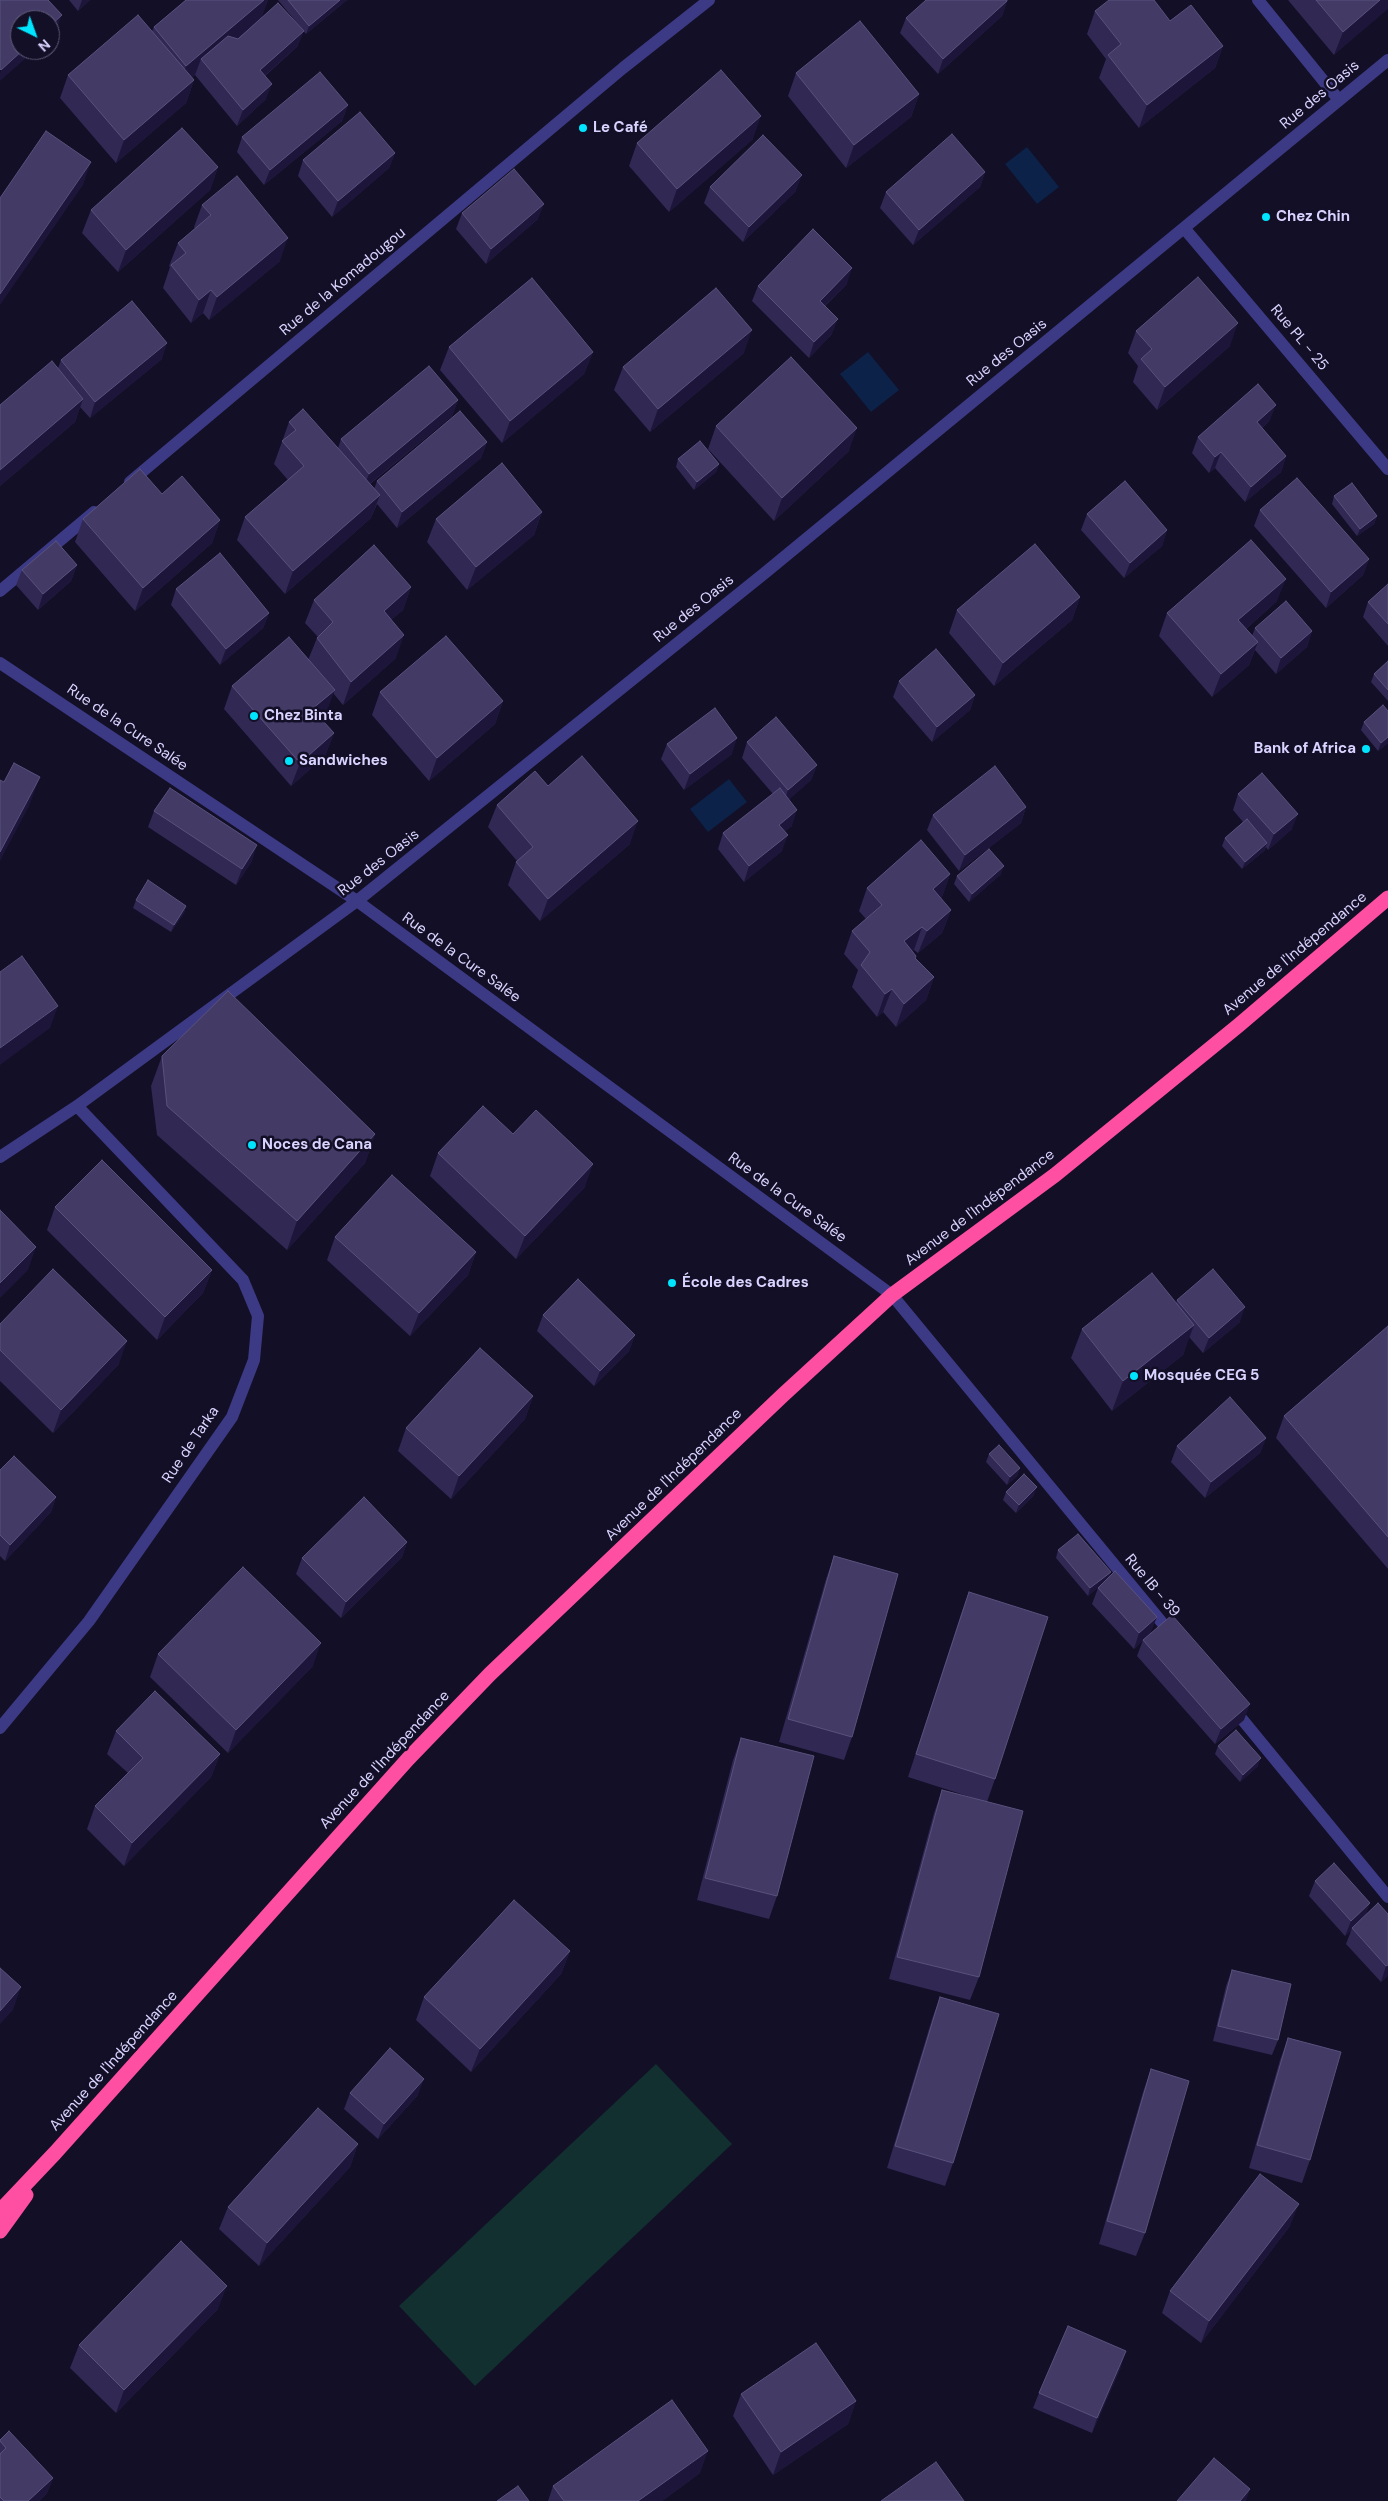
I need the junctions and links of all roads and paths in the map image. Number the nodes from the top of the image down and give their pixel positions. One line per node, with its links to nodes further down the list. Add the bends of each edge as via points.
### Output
1 (710, 0): 7 (street, Rue de la Komadougou, via 623,68)
2 (1258, 0): 4 (street)
3 (1388, 60): 4 (street, Rue des Oasis)
4 (1339, 100): 5 (street, Rue des Oasis)
5 (1184, 228): 6 (street, Rue PL - 25); 12 (street, Rue des Oasis, via 766,572)
6 (1388, 470)
7 (122, 489)
8 (106, 502): 9 (street)
9 (0, 591)
10 (0, 664): 12 (street, Rue de la Cure Salée)
11 (1388, 898): 15 (highway, Avenue de l'Indépendance, via 1055,1175)
12 (357, 901): 13 (street, Rue des Oasis); 15 (street, Rue de la Cure Salée)
13 (76, 1106): 14 (street, Rue des Oasis); 18 (street, Rue de Tarka, via 243,1280 258,1316 254,1360 232,1417 89,1621)
14 (0, 1157)
15 (892, 1295): 16 (street, Rue IB - 39); 20 (highway, Avenue de l'Indépendance, via 490,1674 408,1759)
16 (1181, 1645)
17 (1225, 1699): 19 (street)
18 (0, 1728)
19 (1388, 1897)
20 (55, 2153): 21 (highway, Avenue de l'Indépendance); 22 (highway, Avenue de l'Indépendance)
21 (0, 2211)
22 (0, 2231)

